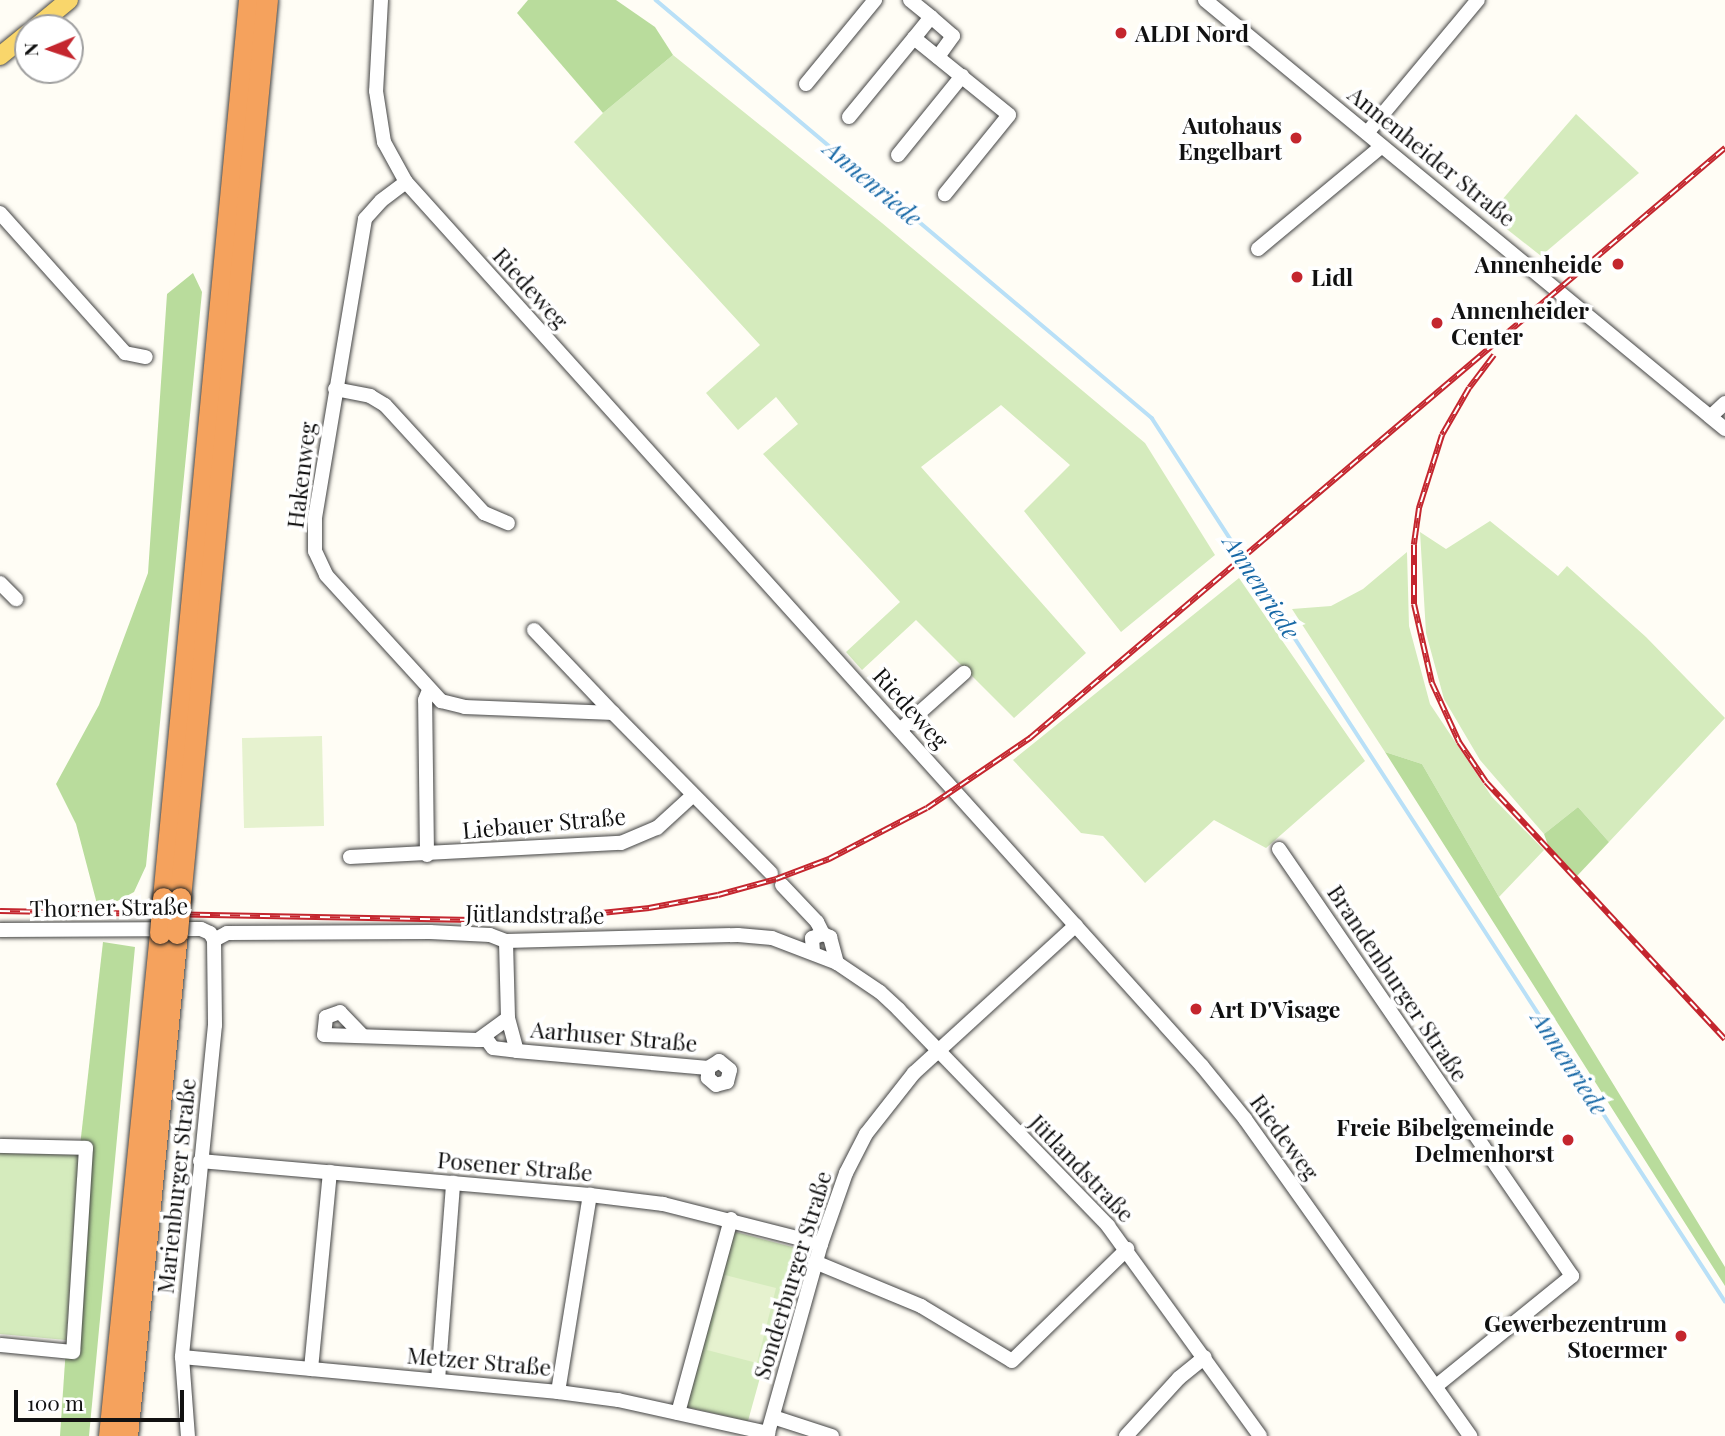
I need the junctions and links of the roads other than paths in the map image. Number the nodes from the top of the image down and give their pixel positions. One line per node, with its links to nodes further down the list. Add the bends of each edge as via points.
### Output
1 (69, 0): 9 (main road)
2 (249, 0): 44 (highway)
3 (267, 0): 44 (highway)
4 (381, 0): 21 (street, Riedeweg, via 376,91 384,142)
5 (875, 0): 16 (street)
6 (910, 0): 10 (street)
7 (1205, 0): 18 (street, Annenheider Straße)
8 (1478, 0): 18 (street)
9 (52, 14)
10 (931, 17): 11 (street); 14 (street, via 953,36)
11 (914, 38): 14 (street); 17 (street)
12 (14, 44): 13 (main road)
13 (0, 56)
14 (938, 57): 15 (street)
15 (962, 76): 20 (street); 22 (street, via 1009,115)
16 (806, 84)
17 (849, 117)
18 (1367, 133): 19 (street, Annenheider Straße)
19 (1382, 146): 24 (street); 28 (street, Annenheider Straße)
20 (898, 155)
21 (406, 182): 26 (street, Hakenweg, via 365,219); 37 (street, Riedeweg)
22 (945, 194)
23 (0, 213): 25 (street, via 125,353)
24 (1258, 249)
25 (146, 356)
26 (335, 390): 30 (street, via 370,396 385,405 484,513); 35 (street, Hakenweg, via 315,518 315,551 326,575)
27 (1725, 404): 28 (street)
28 (1711, 416): 29 (street, Annenheider Straße)
29 (1725, 429)
30 (508, 523)
31 (0, 583): 32 (street)
32 (16, 599)
33 (534, 630): 36 (street)
34 (964, 673): 37 (street)
35 (429, 690): 36 (street, Hakenweg, via 441,701 465,708); 40 (street, via 425,700)
36 (613, 713): 38 (street)
37 (900, 730): 45 (street, Riedeweg)
38 (692, 796): 40 (street, Liebauer Straße, via 657,828 621,843); 42 (street)
39 (1279, 849): 73 (street, Brandenburger Straße, via 1572,1276)
40 (426, 855): 41 (street, Liebauer Straße)
41 (350, 857)
42 (771, 873)
43 (782, 885): 48 (street)
44 (172, 898): 47 (highway, bridge)
45 (1076, 925): 57 (street, Sonderburger Straße); 73 (street, Riedeweg, via 1245,1119)
46 (0, 930): 49 (street, Thorner Straße, via 201,929)
47 (168, 933): 78 (highway); 79 (highway)
48 (823, 933): 51 (street, via 812,938); 52 (street, via 830,937)
49 (214, 940): 50 (street, Jütlandstraße, via 227,933 430,932); 60 (street, Marienburger Straße, via 215,1025)
50 (506, 941): 51 (street, Jütlandstraße, via 738,935 772,938); 53 (street, Aarhuser Straße)
51 (813, 952): 52 (street, Jütlandstraße)
52 (837, 963): 57 (street, Jütlandstraße, via 880,992)
53 (508, 1018): 55 (street, Aarhuser Straße); 56 (street, Aarhuser Straße)
54 (363, 1036): 55 (street, Aarhuser Straße)
55 (478, 1040): 56 (street, Aarhuser Straße)
56 (517, 1051): 58 (street, Aarhuser Straße)
57 (938, 1051): 65 (street, Sonderburger Straße, via 914,1073 866,1134 846,1172); 66 (street, Jütlandstraße)
58 (708, 1068)
59 (0, 1146): 68 (street, via 86,1148 73,1352)
60 (200, 1161): 61 (street, Posener Straße); 69 (street, Marienburger Straße)
61 (330, 1172): 62 (street, Posener Straße); 71 (street)
62 (453, 1183): 63 (street, Posener Straße); 72 (street)
63 (590, 1195): 64 (street, Posener Straße); 74 (street)
64 (731, 1219): 65 (street, Posener Straße); 75 (street)
65 (821, 1244): 67 (street, Sonderburger Straße)
66 (1127, 1249): 67 (street, via 1012,1361 900,1296); 70 (street, Jütlandstraße)
67 (816, 1262): 76 (street, Sonderburger Straße)
68 (0, 1345)
69 (183, 1357): 71 (street, Metzer Straße); 80 (street, Marienburger Straße)
70 (1205, 1357): 82 (street, via 1179,1378); 83 (street, Jütlandstraße)
71 (311, 1369): 72 (street, Metzer Straße)
72 (438, 1380): 74 (street, Metzer Straße)
73 (1436, 1385): 84 (street, Riedeweg)
74 (558, 1392): 75 (street, Metzer Straße)
75 (678, 1413): 77 (street, Metzer Straße)
76 (773, 1417): 77 (street, Sonderburger Straße); 81 (street)
77 (768, 1434)
78 (109, 1436)
79 (127, 1436)
80 (188, 1436)
81 (832, 1436)
82 (1126, 1436)
83 (1259, 1436)
84 (1470, 1436)

